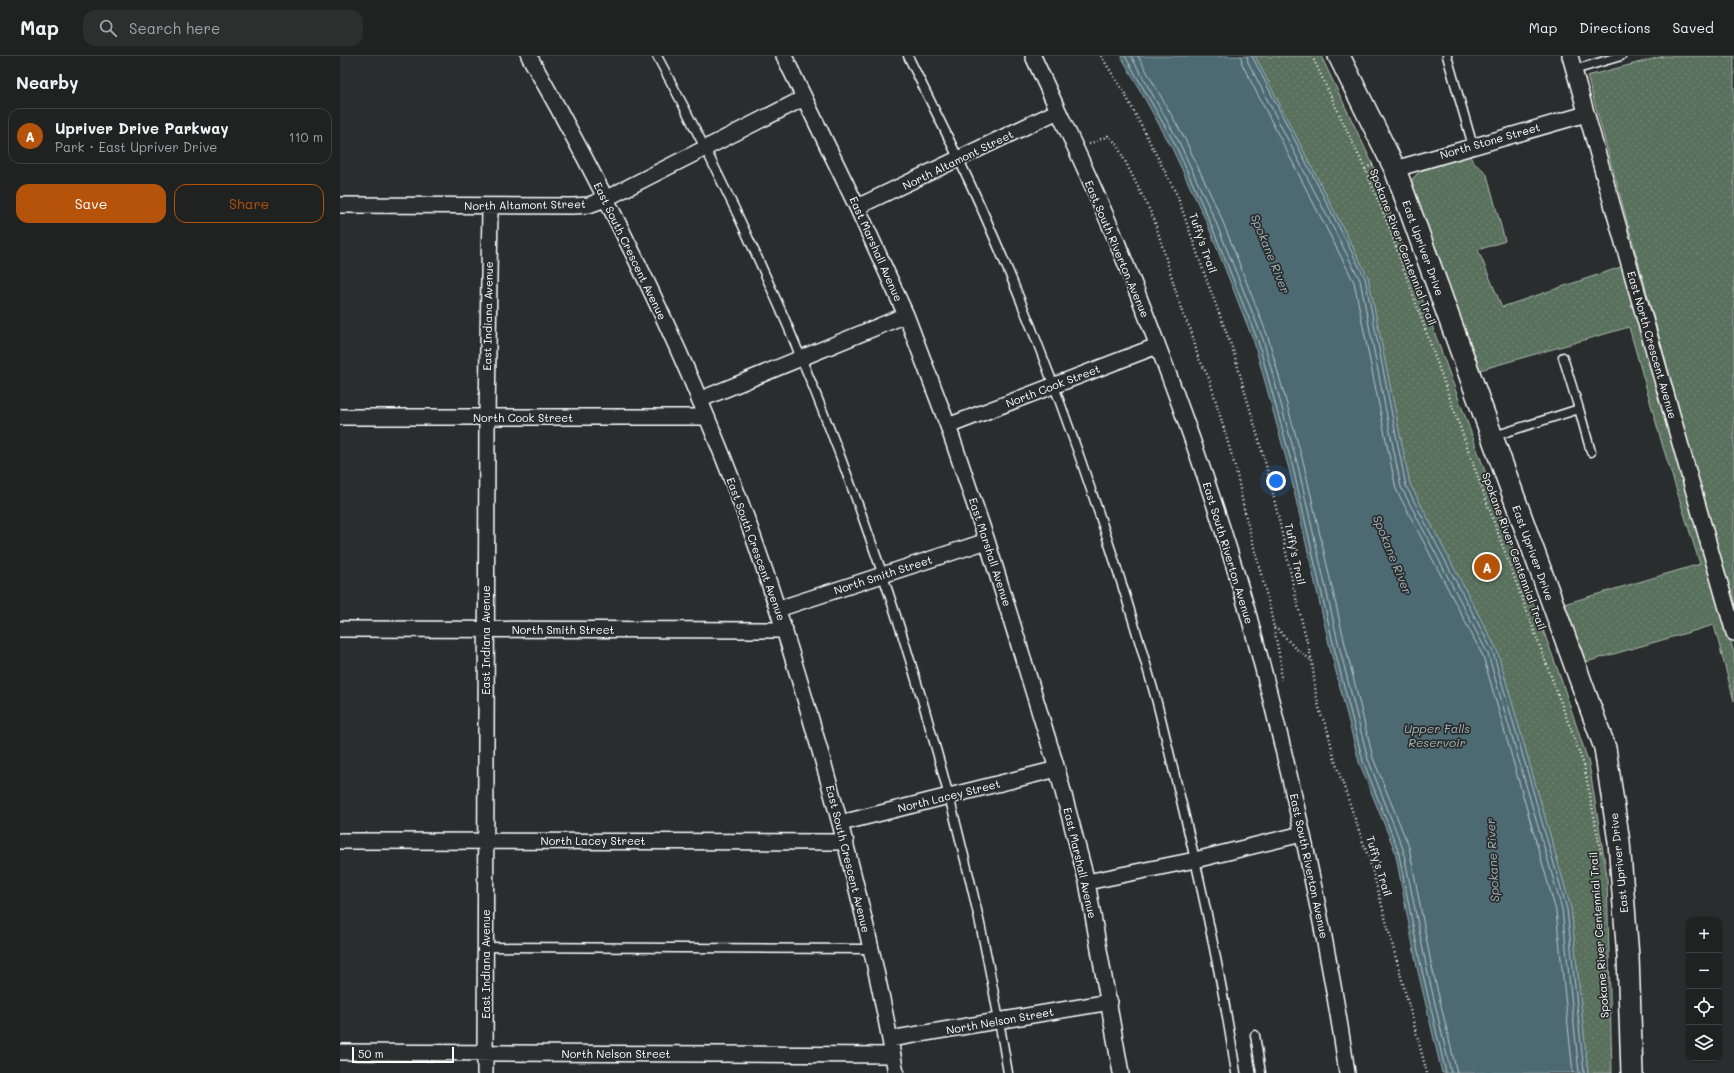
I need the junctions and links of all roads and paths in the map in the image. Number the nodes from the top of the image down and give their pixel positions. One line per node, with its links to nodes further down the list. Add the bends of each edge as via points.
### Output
1 (529, 56): 20 (street, East South Crescent Avenue)
2 (657, 56): 17 (lane)
3 (784, 56): 12 (street, East Marshall Avenue)
4 (908, 56): 18 (lane)
5 (1033, 56): 13 (street, East South Riverton Avenue)
6 (1101, 56): 45 (path, Tuffy's Trail, via 1125,94 1177,195 1233,350 1266,464)
7 (1312, 56): 54 (path, Spokane River Centennial Trail, via 1365,169 1386,222 1584,765)
8 (1339, 56): 19 (street, East Upriver Drive)
9 (1447, 56): 16 (lane)
10 (1622, 56): 11 (lane)
11 (1572, 63): 14 (street, East North Crescent Avenue)
12 (804, 98): 17 (street, North Altamont Street); 23 (street, East Marshall Avenue)
13 (1058, 111): 18 (street, North Altamont Street); 25 (street, East South Riverton Avenue, via 1116,240)
14 (1586, 114): 16 (street, North Stone Street); 44 (street, East North Crescent Avenue)
15 (1089, 144): 40 (path, via 1108,136 1116,143 1154,219 1198,358 1208,378 1222,422 1264,580)
16 (1473, 146): 19 (street, North Stone Street)
17 (705, 148): 20 (street, North Altamont Street); 27 (lane)
18 (959, 159): 23 (street, North Altamont Street); 28 (lane)
19 (1394, 169): 35 (street, East Upriver Drive)
20 (605, 199): 22 (street, North Altamont Street, via 589,205); 29 (street, East South Crescent Avenue, via 654,298)
21 (340, 205): 22 (street, North Altamont Street)
22 (490, 207): 33 (street, East Indiana Avenue)
23 (857, 208): 24 (street, East Marshall Avenue)
24 (906, 315): 27 (street); 34 (street, East Marshall Avenue)
25 (1157, 346): 28 (street, North Cook Street); 50 (street, East South Riverton Avenue, via 1206,480 1242,594 1284,751)
26 (1563, 357): 30 (lane)
27 (802, 358): 29 (street); 38 (lane, via 843,461)
28 (1054, 385): 34 (street, North Cook Street); 55 (lane, via 1100,514 1139,640 1157,701)
29 (699, 400): 32 (street, East South Crescent Avenue)
30 (1579, 409): 35 (lane); 36 (lane)
31 (340, 417): 33 (street, North Cook Street)
32 (706, 417): 33 (street, North Cook Street); 39 (street, East South Crescent Avenue)
33 (486, 418): 42 (street, East Indiana Avenue)
34 (948, 426): 37 (street, East Marshall Avenue)
35 (1491, 437): 74 (street, East Upriver Drive, via 1605,748 1619,842 1628,957)
36 (1591, 452)
37 (987, 541): 38 (street, North Smith Street); 47 (street, East Marshall Avenue)
38 (882, 575): 39 (street, North Smith Street); 48 (lane, via 918,684)
39 (778, 608): 43 (street, East South Crescent Avenue)
40 (1274, 628): 45 (path); 46 (path, via 1281,664)
41 (340, 629): 42 (street, North Smith Street)
42 (486, 629): 43 (street, North Smith Street); 52 (street, East Indiana Avenue)
43 (785, 630): 49 (street, East South Crescent Avenue)
44 (1734, 633)
45 (1312, 661): 73 (path, Tuffy's Trail, via 1317,702 1371,865)
46 (1281, 682)
47 (1057, 769): 48 (street, North Lacey Street); 56 (street, East Marshall Avenue)
48 (949, 796): 49 (street, North Lacey Street); 60 (lane, via 971,885)
49 (841, 823): 53 (street, East South Crescent Avenue)
50 (1302, 834): 55 (street); 72 (street, East South Riverton Avenue, via 1325,939)
51 (340, 841): 52 (street, North Lacey Street)
52 (485, 841): 53 (street, North Lacey Street); 57 (street, East Indiana Avenue)
53 (846, 842): 58 (street, East South Crescent Avenue)
54 (1601, 856)
55 (1195, 860): 56 (street); 70 (lane, via 1222,989)
56 (1087, 882): 59 (street, East Marshall Avenue)
57 (486, 947): 58 (lane); 64 (street, East Indiana Avenue)
58 (871, 949): 62 (street, East South Crescent Avenue)
59 (1110, 1002): 60 (street, North Nelson Street); 69 (street, East Marshall Avenue)
60 (998, 1021): 62 (street, North Nelson Street); 68 (lane)
61 (1255, 1035): 71 (lane)
62 (890, 1040): 65 (street, East South Crescent Avenue)
63 (340, 1052): 64 (street, North Nelson Street)
64 (486, 1053): 65 (street, North Nelson Street); 66 (street, East Indiana Avenue)
65 (892, 1055): 67 (street, East South Crescent Avenue)
66 (485, 1073)
67 (896, 1073)
68 (1008, 1073)
69 (1122, 1073)
70 (1236, 1073)
71 (1261, 1073)
72 (1347, 1073)
73 (1427, 1073)
74 (1632, 1073)

